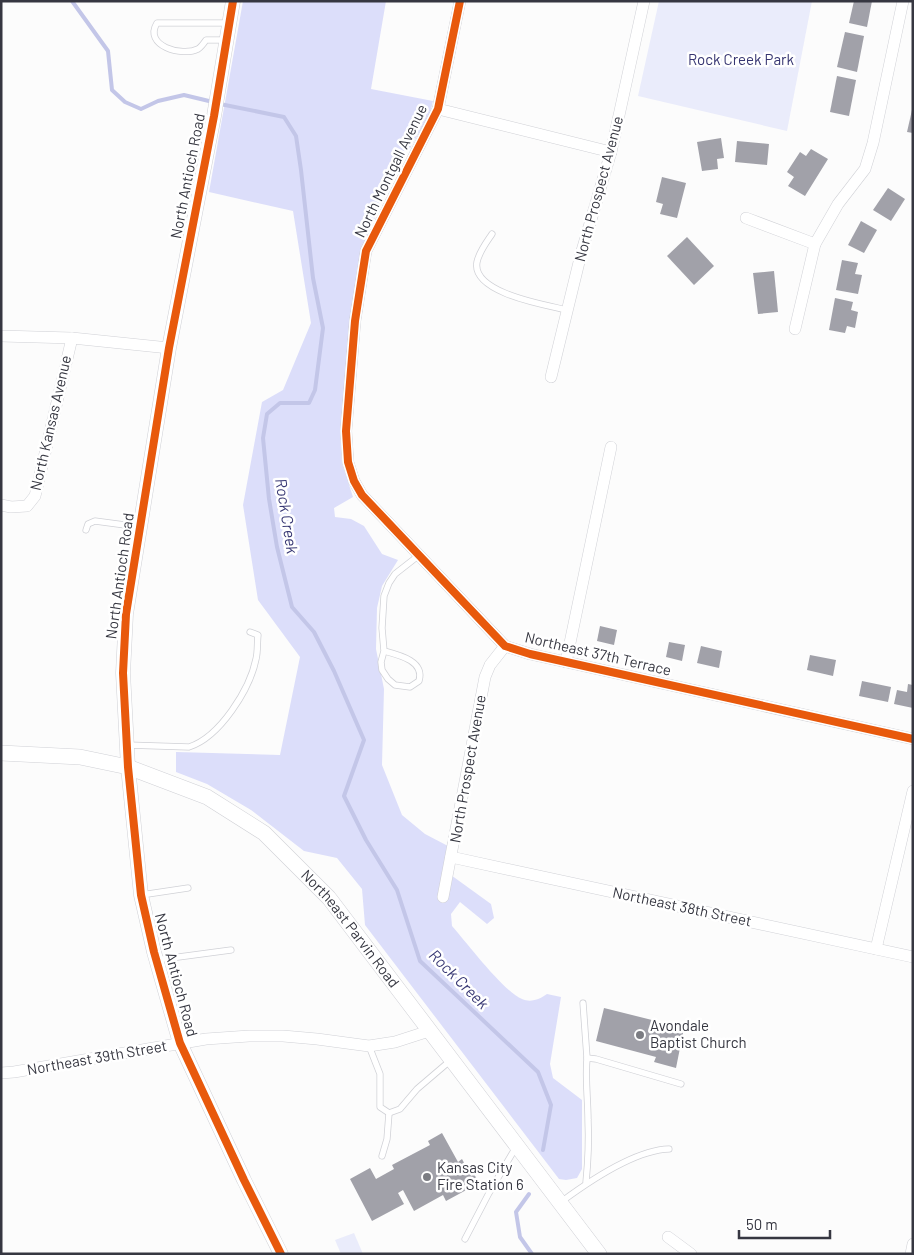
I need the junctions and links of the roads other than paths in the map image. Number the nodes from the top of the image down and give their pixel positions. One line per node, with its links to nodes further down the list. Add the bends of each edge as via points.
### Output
1 (233, 1): 5 (street, North Antioch Road)
2 (460, 1): 7 (street, North Montgall Avenue)
3 (644, 1): 8 (street, North Prospect Avenue)
4 (902, 1): 11 (street, via 865,169 838,204)
5 (229, 23): 6 (street, North Antioch Road); 6 (lane, via 158,23 154,29 157,41 171,49 187,51 198,49 206,40)
6 (226, 40): 16 (street, North Antioch Road)
7 (438, 109): 8 (street); 19 (street, North Montgall Avenue, via 366,251 346,431)
8 (611, 152): 12 (street, North Prospect Avenue)
9 (746, 218): 11 (street)
10 (492, 234): 12 (lane, via 476,263 485,282 500,292)
11 (815, 244): 13 (street)
12 (567, 310): 17 (street, North Prospect Avenue)
13 (795, 330)
14 (1, 336): 15 (street)
15 (72, 338): 16 (street); 20 (street, North Kansas Avenue, via 35,496 27,506)
16 (169, 348): 21 (street, North Antioch Road)
17 (551, 377)
18 (611, 447): 27 (street)
19 (352, 473): 23 (street, Northeast 37th Terrace, via 362,495)
20 (1, 505)
21 (140, 527): 22 (lane, via 95,521 88,524); 29 (street, North Antioch Road, via 126,614 123,673)
22 (86, 530)
23 (418, 556): 25 (street, Northeast 37th Terrace); 26 (lane, via 388,583 382,628)
24 (250, 632): 29 (lane, via 258,635 254,668 235,706 213,733 189,747)
25 (505, 646): 27 (street, Northeast 37th Terrace); 33 (street, North Prospect Avenue, via 484,678)
26 (384, 651): 26 (lane, via 382,670 388,679 400,687 410,687 419,681 420,672 414,663)
27 (566, 662): 28 (street, Northeast 37th Terrace)
28 (913, 739)
29 (127, 745): 31 (street, North Antioch Road)
30 (1, 753): 31 (main road, Northeast Parvin Road, via 80,757)
31 (128, 767): 35 (street, North Antioch Road); 42 (main road, Northeast Parvin Road, via 207,797 264,833 329,898)
32 (913, 791): 37 (street)
33 (451, 857): 36 (street, North Prospect Avenue); 37 (street, Northeast 38th Street)
34 (188, 888): 35 (lane)
35 (141, 896): 40 (street, North Antioch Road)
36 (443, 897)
37 (876, 949): 39 (street, Northeast 38th Street)
38 (231, 950): 40 (lane)
39 (913, 957)
40 (156, 960): 43 (street, North Antioch Road)
41 (584, 1002): 45 (lane)
42 (429, 1031): 44 (street, Northeast 39th Street); 46 (main road, Northeast Parvin Road)
43 (180, 1043): 44 (street, Northeast 39th Street, via 283,1036); 47 (street, Northeast 39th Street); 58 (street, North Antioch Road)
44 (369, 1046): 49 (lane, via 380,1074 380,1106)
45 (587, 1058): 48 (lane); 53 (lane)
46 (451, 1060): 49 (lane, via 417,1089 400,1109); 50 (main road, Northeast Parvin Road)
47 (1, 1073)
48 (681, 1084)
49 (389, 1114): 52 (lane)
50 (516, 1147): 54 (main road, Northeast Parvin Road); 56 (lane)
51 (669, 1149): 53 (lane, via 639,1156)
52 (382, 1156)
53 (586, 1182): 54 (lane)
54 (559, 1203): 59 (main road, Northeast Parvin Road)
55 (668, 1237): 60 (street)
56 (465, 1239)
57 (913, 1244): 61 (street)
58 (281, 1254)
59 (599, 1254)
60 (691, 1254)
61 (911, 1254)

